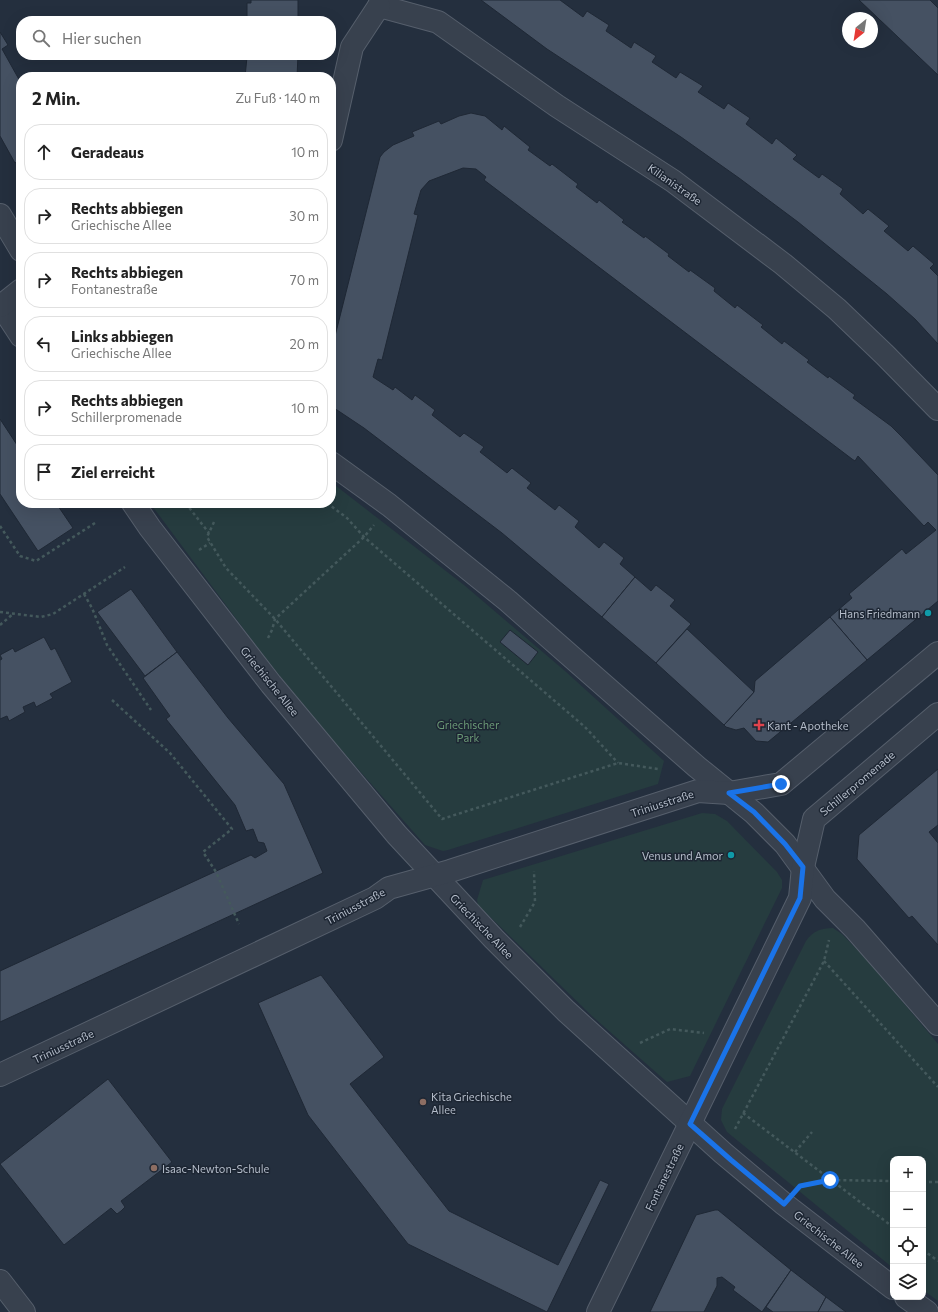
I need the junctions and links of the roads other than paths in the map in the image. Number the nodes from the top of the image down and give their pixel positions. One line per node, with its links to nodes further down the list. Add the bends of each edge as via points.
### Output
1 (378, 3): 2 (street, via 352,47); 8 (street, Kilianistraße, via 438,22 557,106 673,181 783,264 837,309)
2 (336, 118)
3 (0, 215): 4 (street)
4 (16, 242)
5 (16, 294): 6 (street)
6 (1, 305): 7 (street)
7 (16, 328)
8 (938, 409)
9 (336, 466): 13 (street, via 508,601)
10 (136, 508): 15 (street, Griechische Allee, via 271,684)
11 (938, 653): 13 (street, via 781,784)
12 (938, 714): 14 (street, Schillerpromenade, via 814,819)
13 (729, 793): 14 (street, via 754,812 776,834); 15 (street, Triniusstraße, via 698,791)
14 (803, 867): 16 (street, via 825,899 856,929); 18 (street, Fontanestraße, via 800,898)
15 (434, 876): 17 (street, Triniusstraße, via 389,888 375,898); 18 (street, Griechische Allee, via 566,1010)
16 (938, 1024)
17 (0, 1075)
18 (690, 1124): 20 (street, Griechische Allee, via 784,1204); 23 (street, Fontanestraße)
19 (0, 1281): 22 (street)
20 (890, 1286)
21 (910, 1300): 24 (street)
22 (24, 1312)
23 (598, 1312)
24 (927, 1312)

